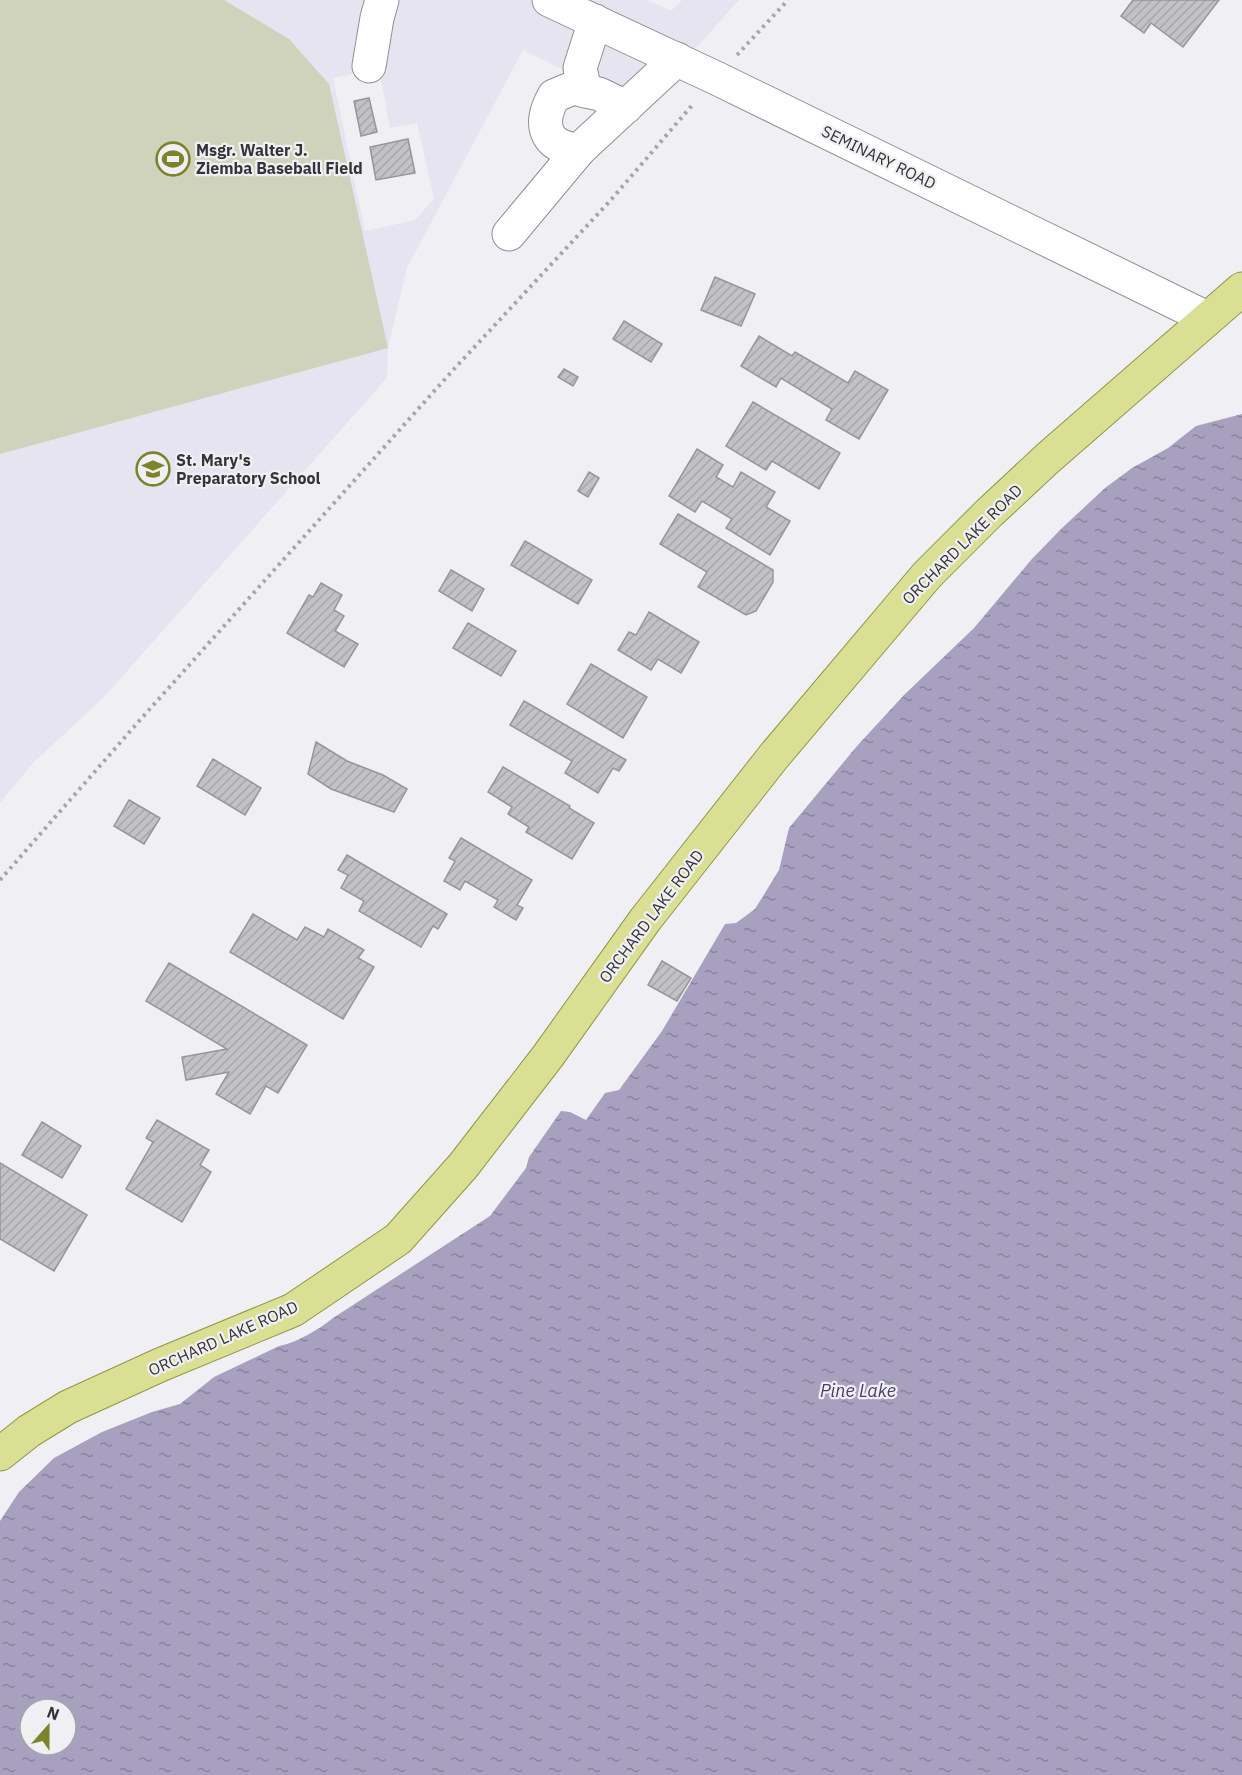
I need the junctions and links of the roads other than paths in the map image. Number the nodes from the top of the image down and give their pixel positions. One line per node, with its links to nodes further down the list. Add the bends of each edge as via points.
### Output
1 (382, 0): 5 (street)
2 (549, 0): 3 (street, SEMINARY ROAD)
3 (596, 21): 4 (street, SEMINARY ROAD); 6 (street, via 580,68)
4 (677, 59): 7 (street); 11 (street, SEMINARY ROAD)
5 (369, 66)
6 (585, 91): 7 (street); 8 (street, via 573,88 554,96 544,115 549,135 556,144)
7 (626, 107): 8 (street)
8 (579, 150): 9 (street)
9 (509, 234)
10 (1242, 289): 11 (main road, ORCHARD LAKE ROAD)
11 (1207, 318): 12 (main road, ORCHARD LAKE ROAD, via 1048,458 927,575 774,756 645,920 463,1166 398,1239 293,1310 68,1407)
12 (0, 1454)

